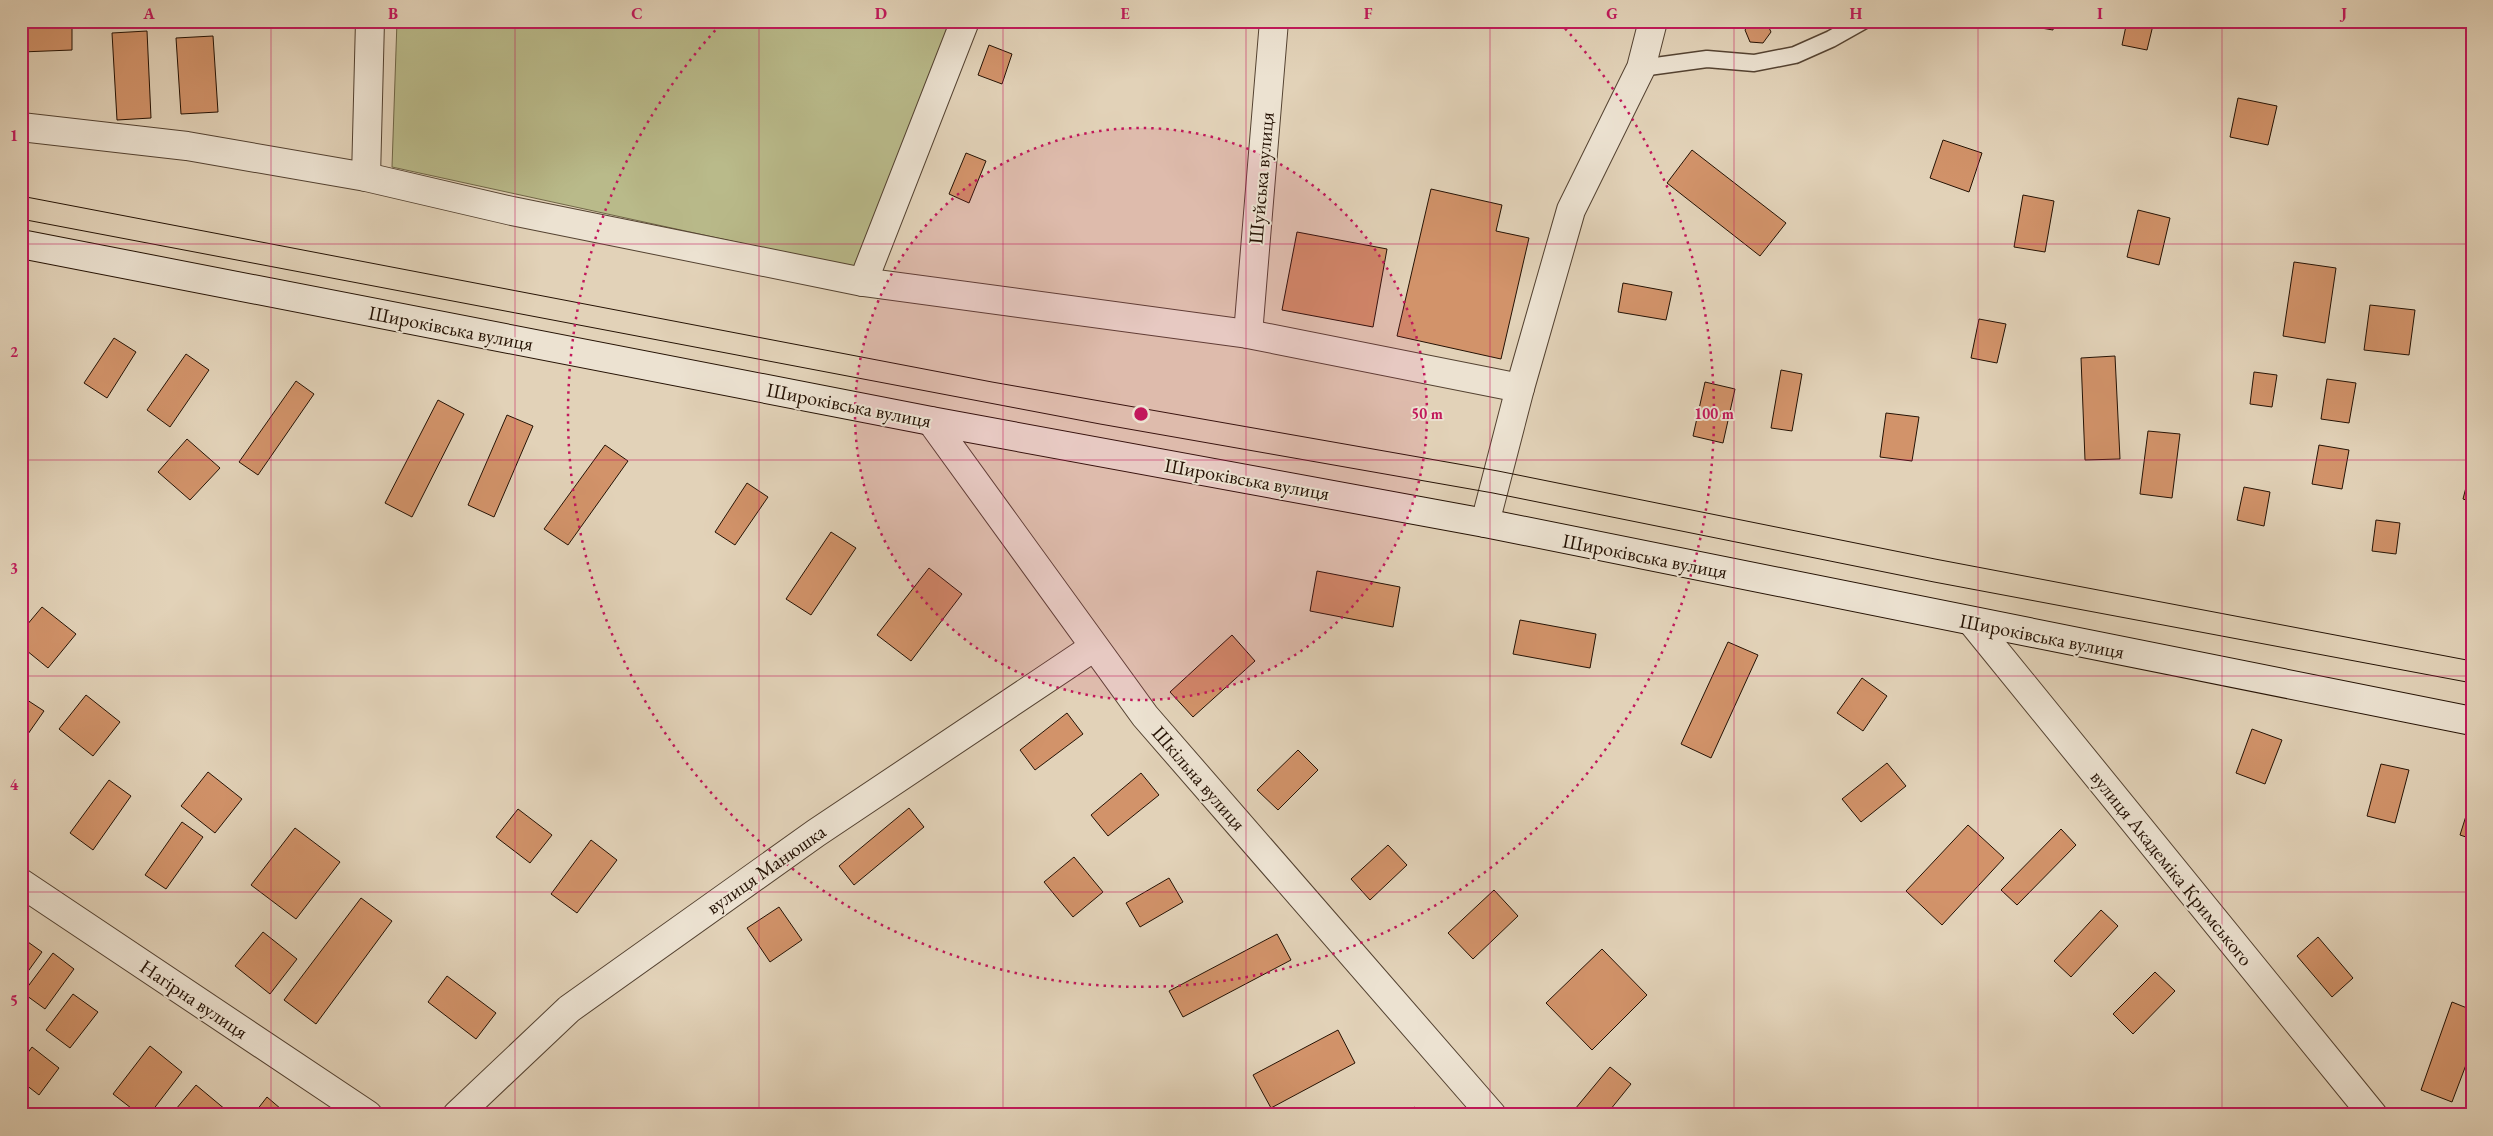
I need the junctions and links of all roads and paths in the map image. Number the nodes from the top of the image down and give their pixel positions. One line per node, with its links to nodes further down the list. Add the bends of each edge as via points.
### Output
1 (370, 21): 8 (street)
2 (965, 21): 10 (street)
3 (1274, 21): 11 (street, Шуйська вулиця)
4 (1653, 21): 6 (street)
5 (1863, 21): 6 (lane, via 1795,55 1754,63 1707,59)
6 (1641, 68): 12 (street, via 1570,210)
7 (21, 127): 8 (street, via 187,146)
8 (366, 177): 10 (street, via 512,211)
9 (21, 244): 13 (street, Широківська вулиця)
10 (864, 282): 11 (street)
11 (1248, 334): 12 (street)
12 (1520, 388): 14 (street)
13 (931, 421): 14 (street, Широківська вулиця); 16 (street, Шкільна вулиця)
14 (1485, 523): 15 (street, Широківська вулиця)
15 (1972, 622): 17 (street, Широківська вулиця); 22 (street, вулиця Академіка Кримського)
16 (1094, 647): 20 (street, вулиця Манюшка, via 816,833 569,1009); 21 (street, Шкільна вулиця, via 1145,716)
17 (2472, 721)
18 (21, 883): 19 (street, Нагірна вулиця)
19 (368, 1115)
20 (457, 1115)
21 (1492, 1115)
22 (2373, 1115)

